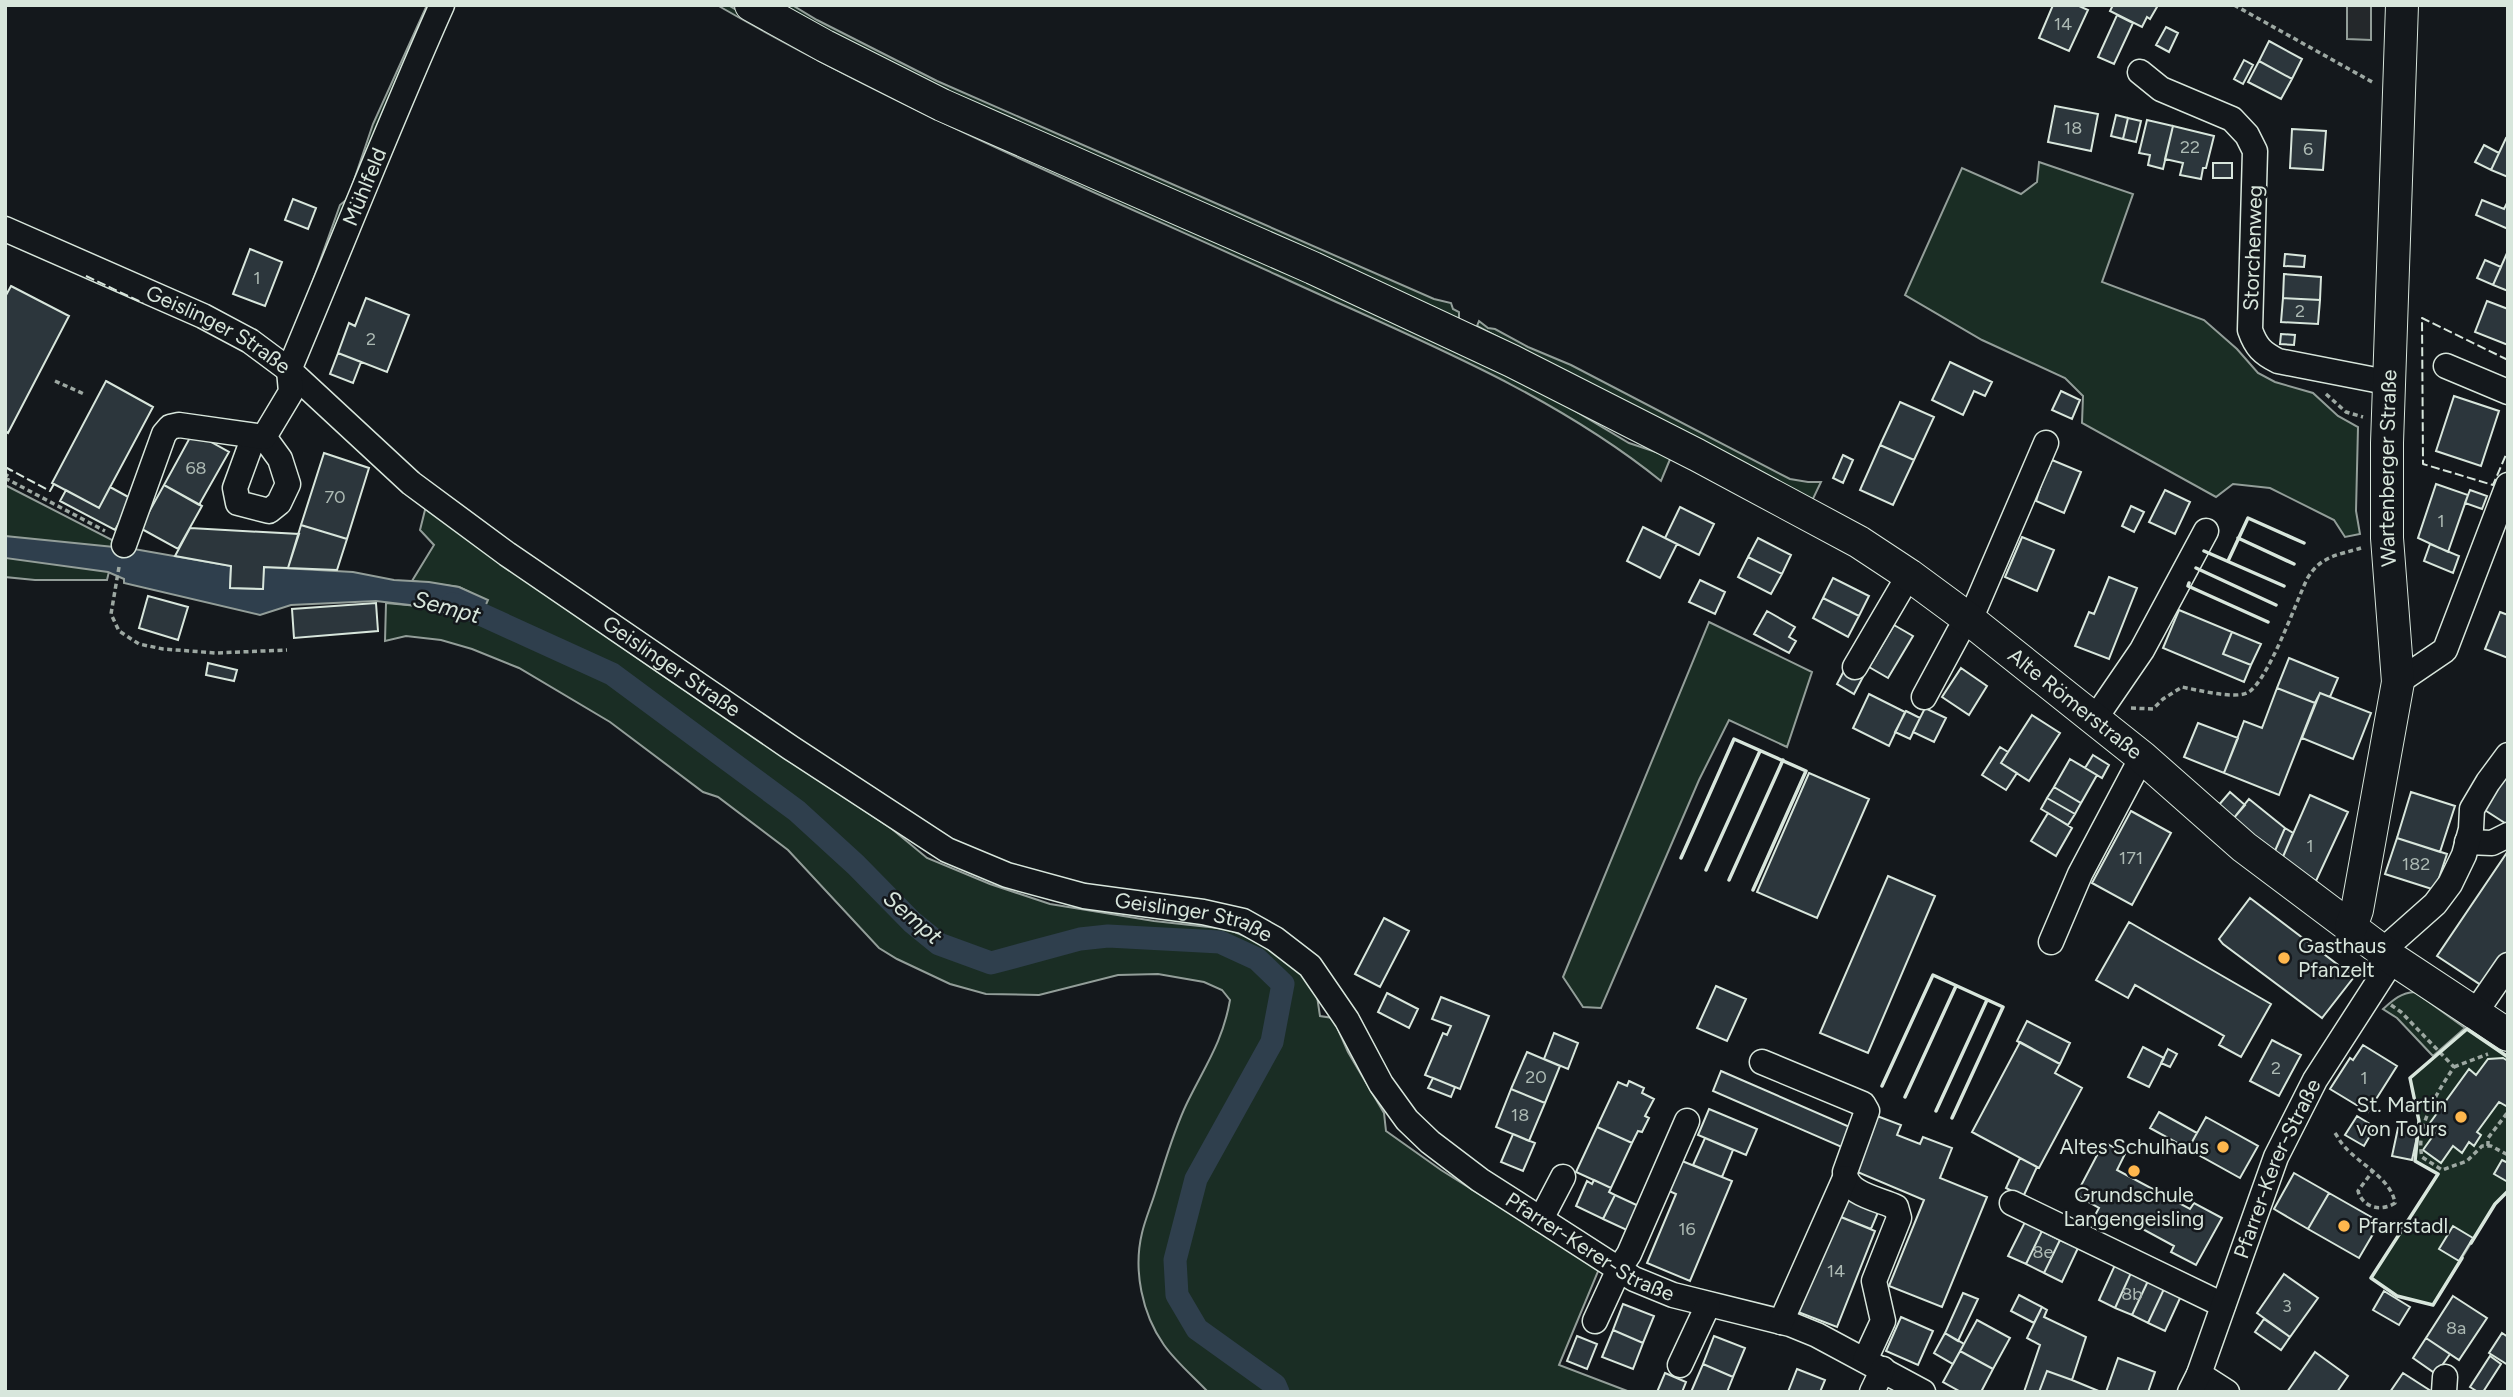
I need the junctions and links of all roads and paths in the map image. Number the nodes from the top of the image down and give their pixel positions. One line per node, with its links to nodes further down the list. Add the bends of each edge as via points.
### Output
1 (442, 5): 9 (street, Mühlfeld)
2 (751, 5): 21 (main road, Alte Römerstraße, via 943,105 1511,361 1698,455 1859,542)
3 (2234, 5): 6 (path)
4 (2402, 5): 6 (main road, Wartenberger Straße)
5 (2140, 72): 11 (street, Storchenweg, via 2161,89 2232,119 2255,151 2250,330 2255,345 2278,361)
6 (2400, 98): 11 (main road, Wartenberger Straße)
7 (5, 229): 9 (street, Geislinger Straße, via 203,316 250,341)
8 (2446, 366): 12 (street)
9 (289, 370): 20 (street, Mühlfeld, via 291,392 259,436 170,427); 39 (street, Geislinger Straße, via 411,483 507,554 947,850 1007,875 1084,896 1243,921 1310,966)
10 (55, 381): 13 (path)
11 (2391, 383): 19 (main road, Wartenberger Straße)
12 (2508, 392)
13 (84, 394)
14 (2046, 443): 23 (street)
15 (10, 470): 16 (path)
16 (5, 478): 20 (path)
17 (2508, 485): 26 (street, via 2445,650)
18 (2206, 530): 28 (street, via 2141,649)
19 (2387, 538): 26 (main road, Wartenberger Straße); 28 (path, via 2315,565 2259,684 2246,694 2182,687 2153,709)
20 (125, 543)
21 (1909, 575): 23 (main road, Alte Römerstraße); 25 (street)
22 (116, 578): 24 (path, via 111,614 120,631 139,644 216,653)
23 (1970, 620): 27 (street); 28 (main road, Alte Römerstraße)
24 (287, 650)
25 (1855, 667)
26 (2398, 682): 33 (main road, Wartenberger Straße)
27 (1924, 697)
28 (2099, 713): 30 (main road, Alte Römerstraße)
29 (2508, 755): 32 (street, Pfarrer-Kerer-Straße, via 2472,809)
30 (2143, 757): 33 (main road, Alte Römerstraße, via 2244,847); 34 (street, via 2080,874)
31 (2508, 835): 32 (street, via 2492,843)
32 (2467, 842): 35 (street, Pfarrer-Kerer-Straße, via 2450,884)
33 (2351, 927): 35 (main road, Alte Römerstraße)
34 (2051, 942)
35 (2387, 955): 38 (main road, Alte Römerstraße); 55 (street, Pfarrer-Kerer-Straße, via 2276,1157)
36 (2508, 965): 38 (street)
37 (2385, 1001): 42 (path)
38 (2475, 1013): 40 (main road, Alte Römerstraße)
39 (1357, 1039): 52 (street, Pfarrer-Kerer-Straße, via 1407,1120 1480,1181)
40 (2499, 1044): 42 (path)
41 (1762, 1062): 50 (street, via 1866,1107)
42 (2454, 1067): 46 (path, via 2431,1107 2420,1148 2422,1157 2442,1170 2467,1161)
43 (2508, 1112): 46 (path, via 2488,1138)
44 (1687, 1121): 53 (street)
45 (2334, 1133): 48 (path)
46 (2488, 1146): 47 (path)
47 (2508, 1155)
48 (2372, 1172): 48 (path, via 2358,1191 2359,1197 2375,1209 2385,1209 2395,1203 2394,1195)
49 (1563, 1177): 52 (street)
50 (1845, 1178): 57 (street); 58 (street, via 1851,1188 1895,1207 1899,1218 1874,1281 1883,1321)
51 (2012, 1203): 55 (street)
52 (1541, 1219): 53 (street, Pfarrer-Kerer-Straße)
53 (1619, 1269): 54 (street, Pfarrer-Kerer-Straße, via 1673,1295); 56 (street)
54 (1708, 1305): 57 (street, Pfarrer-Kerer-Straße); 59 (street)
55 (2223, 1305): 60 (street, Pfarrer-Kerer-Straße)
56 (1595, 1321)
57 (1781, 1322): 58 (street, Pfarrer-Kerer-Straße)
58 (1874, 1364): 61 (street); 62 (street, Pfarrer-Kerer-Straße)
59 (1680, 1365)
60 (2194, 1383): 63 (street)
61 (1872, 1392)
62 (1923, 1392)
63 (2227, 1392)

